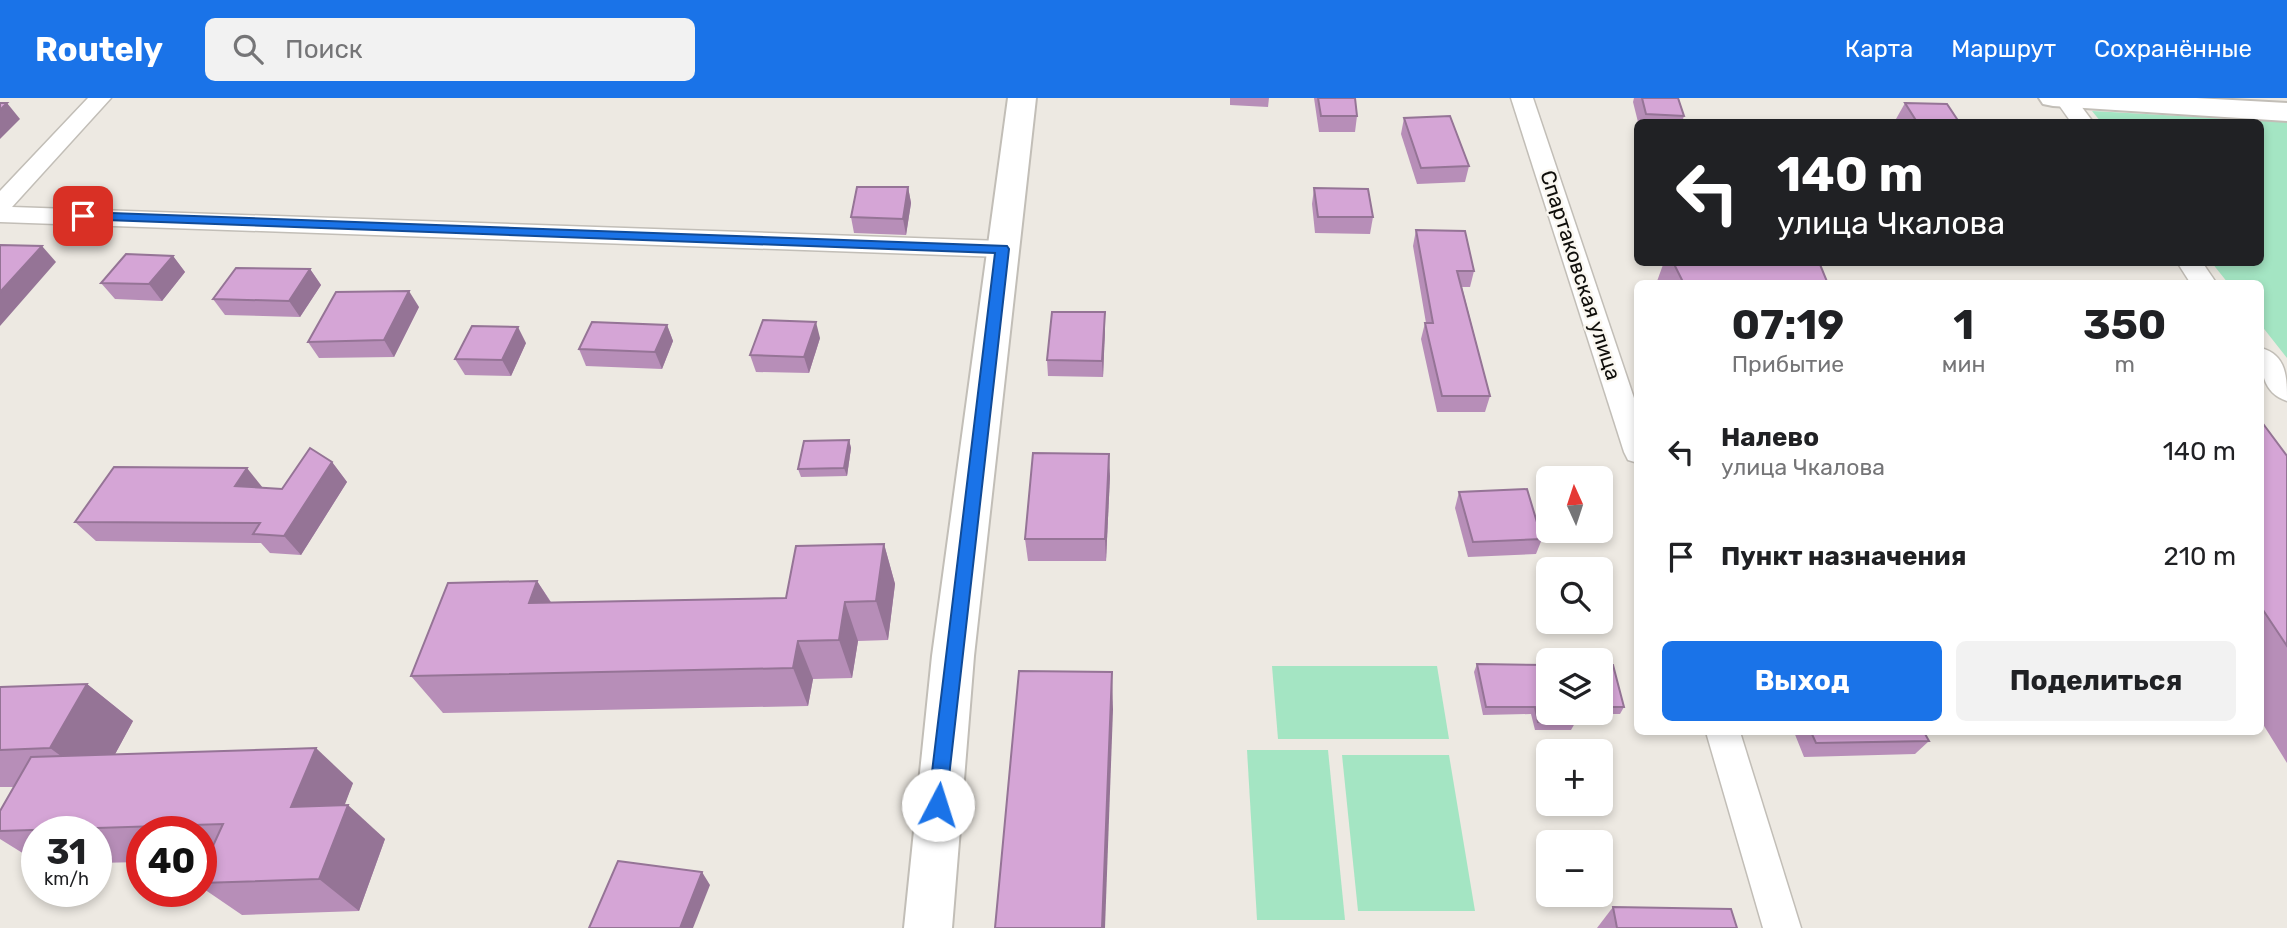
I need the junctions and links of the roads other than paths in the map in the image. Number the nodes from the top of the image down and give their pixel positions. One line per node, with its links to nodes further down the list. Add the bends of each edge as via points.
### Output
1 (100, 98): 8 (street)
2 (1022, 98): 10 (street)
3 (1522, 98): 13 (street, Спартаковская улица)
4 (2053, 98): 5 (street)
5 (2064, 99): 6 (street); 7 (street)
6 (2287, 112)
7 (2080, 119)
8 (0, 205)
9 (0, 214): 10 (street)
10 (1002, 249): 15 (street, via 943,753)
11 (2264, 361): 12 (street)
12 (2287, 391)
13 (1634, 440)
14 (1724, 735): 16 (street)
15 (928, 928)
16 (1782, 928)

